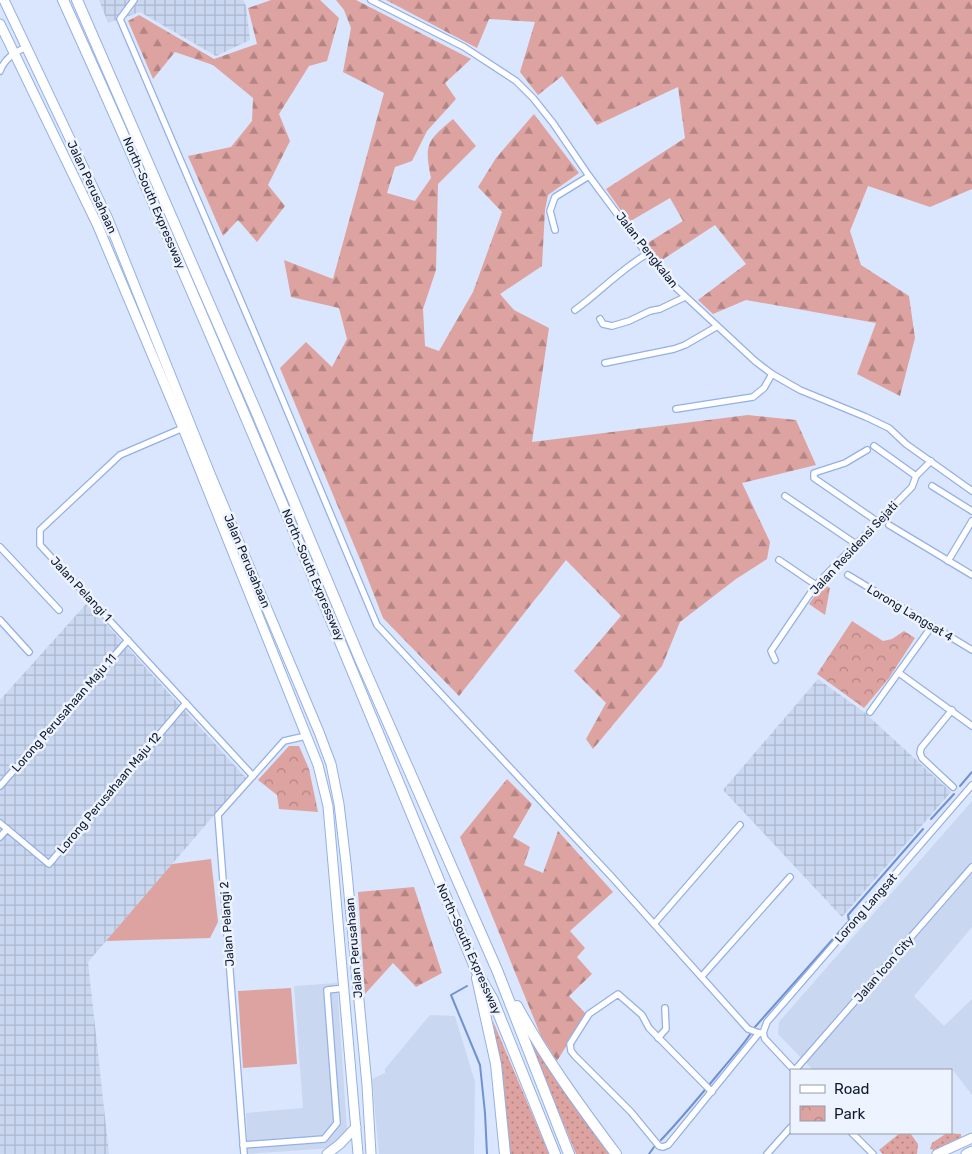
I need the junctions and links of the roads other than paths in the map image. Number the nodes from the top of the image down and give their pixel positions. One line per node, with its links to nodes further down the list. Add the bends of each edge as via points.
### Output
1 (4, 0): 7 (main road, Jalan Perusahaan)
2 (63, 0): 63 (highway, North–South Expressway, via 267,464)
3 (78, 0): 64 (highway, North–South Expressway)
4 (134, 0): 62 (street, via 120,19 377,625)
5 (370, 0): 10 (street, Jalan Pengkalan, via 464,48 516,81 553,123)
6 (0, 24): 8 (main road, Jalan Perusahaan)
7 (26, 47): 8 (street); 82 (main road, Jalan Perusahaan, via 108,219 331,764 346,863)
8 (14, 53): 9 (street); 20 (main road, Jalan Perusahaan, via 97,224)
9 (0, 71)
10 (589, 176): 11 (street, via 555,197 550,211); 12 (street, Jalan Pengkalan)
11 (555, 230)
12 (648, 254): 13 (street, Jalan Pengkalan); 14 (street)
13 (685, 297): 15 (street, via 612,326 603,324); 16 (street, Jalan Pengkalan)
14 (575, 310)
15 (600, 319)
16 (716, 327): 17 (street, via 674,349); 18 (street, Jalan Pengkalan)
17 (605, 363)
18 (772, 374): 19 (street, via 764,388 753,397); 23 (street, Jalan Pengkalan, via 811,396 883,426)
19 (676, 409)
20 (183, 428): 42 (street, Jalan Pelangi 1, via 120,455 40,530 40,545); 51 (main road, Jalan Perusahaan)
21 (874, 446): 24 (street)
22 (867, 450): 30 (street, via 845,463 814,473 814,478)
23 (930, 461): 24 (street); 26 (street, Jalan Pengkalan)
24 (916, 476): 30 (street, Jalan Residensi Sejati, via 912,487)
25 (932, 486): 28 (street)
26 (972, 491)
27 (785, 496): 32 (street)
28 (972, 512)
29 (972, 521): 35 (street)
30 (878, 522): 32 (street, Jalan Residensi Sejati)
31 (889, 525): 35 (street)
32 (856, 544): 38 (street, Jalan Residensi Sejati)
33 (0, 547): 39 (street)
34 (779, 560): 38 (street)
35 (948, 561): 37 (street)
36 (848, 575): 41 (street, Lorong Langsat 4)
37 (972, 576)
38 (816, 585): 45 (street, Jalan Residensi Sejati, via 771,651)
39 (59, 610)
40 (0, 620): 44 (street)
41 (932, 626): 43 (street, Lorong Langsat 4); 46 (street)
42 (128, 640): 47 (street, Jalan Pelangi 1); 54 (street, Lorong Perusahaan Maju 11)
43 (972, 650)
44 (29, 652)
45 (775, 660)
46 (899, 673): 48 (street); 49 (street)
47 (186, 703): 52 (street, Jalan Pelangi 1); 58 (street, Lorong Perusahaan Maju 12, via 49,864)
48 (952, 710): 50 (street); 55 (street, via 920,753)
49 (870, 712)
50 (972, 726)
51 (306, 736): 52 (street, Jalan Pelangi 2, via 284,741); 66 (main road, Jalan Perusahaan, via 318,765 328,806)
52 (253, 776): 77 (street, Jalan Pelangi 2, via 218,815)
53 (972, 785): 68 (street, Lorong Langsat)
54 (0, 786)
55 (953, 787)
56 (0, 823): 58 (street)
57 (740, 826): 62 (street)
58 (7, 829): 59 (street)
59 (0, 837)
60 (972, 867): 71 (street, Jalan Icon City)
61 (790, 877): 65 (street)
62 (654, 924): 65 (street)
63 (476, 970): 83 (highway, via 496,1064); 84 (highway, North–South Expressway, via 492,1000)
64 (497, 970): 85 (highway, North–South Expressway); 86 (highway, via 570,1094)
65 (702, 976): 68 (street, via 748,1029)
66 (345, 988): 73 (main road, Jalan Perusahaan); 77 (street, via 327,990 336,1123 324,1139)
67 (665, 1008): 69 (street, via 666,1029)
68 (759, 1032): 70 (street); 72 (street, Lorong Langsat)
69 (658, 1038): 72 (street); 72 (street, Lorong Langsat, via 642,1015 618,994 590,1014 570,1044 575,1056 663,1147 668,1145)
70 (793, 1069)
71 (795, 1069)
72 (709, 1089)
73 (356, 1127): 80 (main road); 81 (main road, Jalan Perusahaan)
74 (790, 1128): 87 (street)
75 (853, 1134): 88 (street)
76 (972, 1138): 89 (main road)
77 (243, 1146): 79 (street, Jalan Pelangi 2)
78 (972, 1151): 90 (main road)
79 (244, 1154)
80 (327, 1154)
81 (358, 1154)
82 (371, 1154)
83 (505, 1154)
84 (555, 1154)
85 (569, 1154)
86 (616, 1154)
87 (767, 1154)
88 (873, 1154)
89 (938, 1154)
90 (966, 1154)

